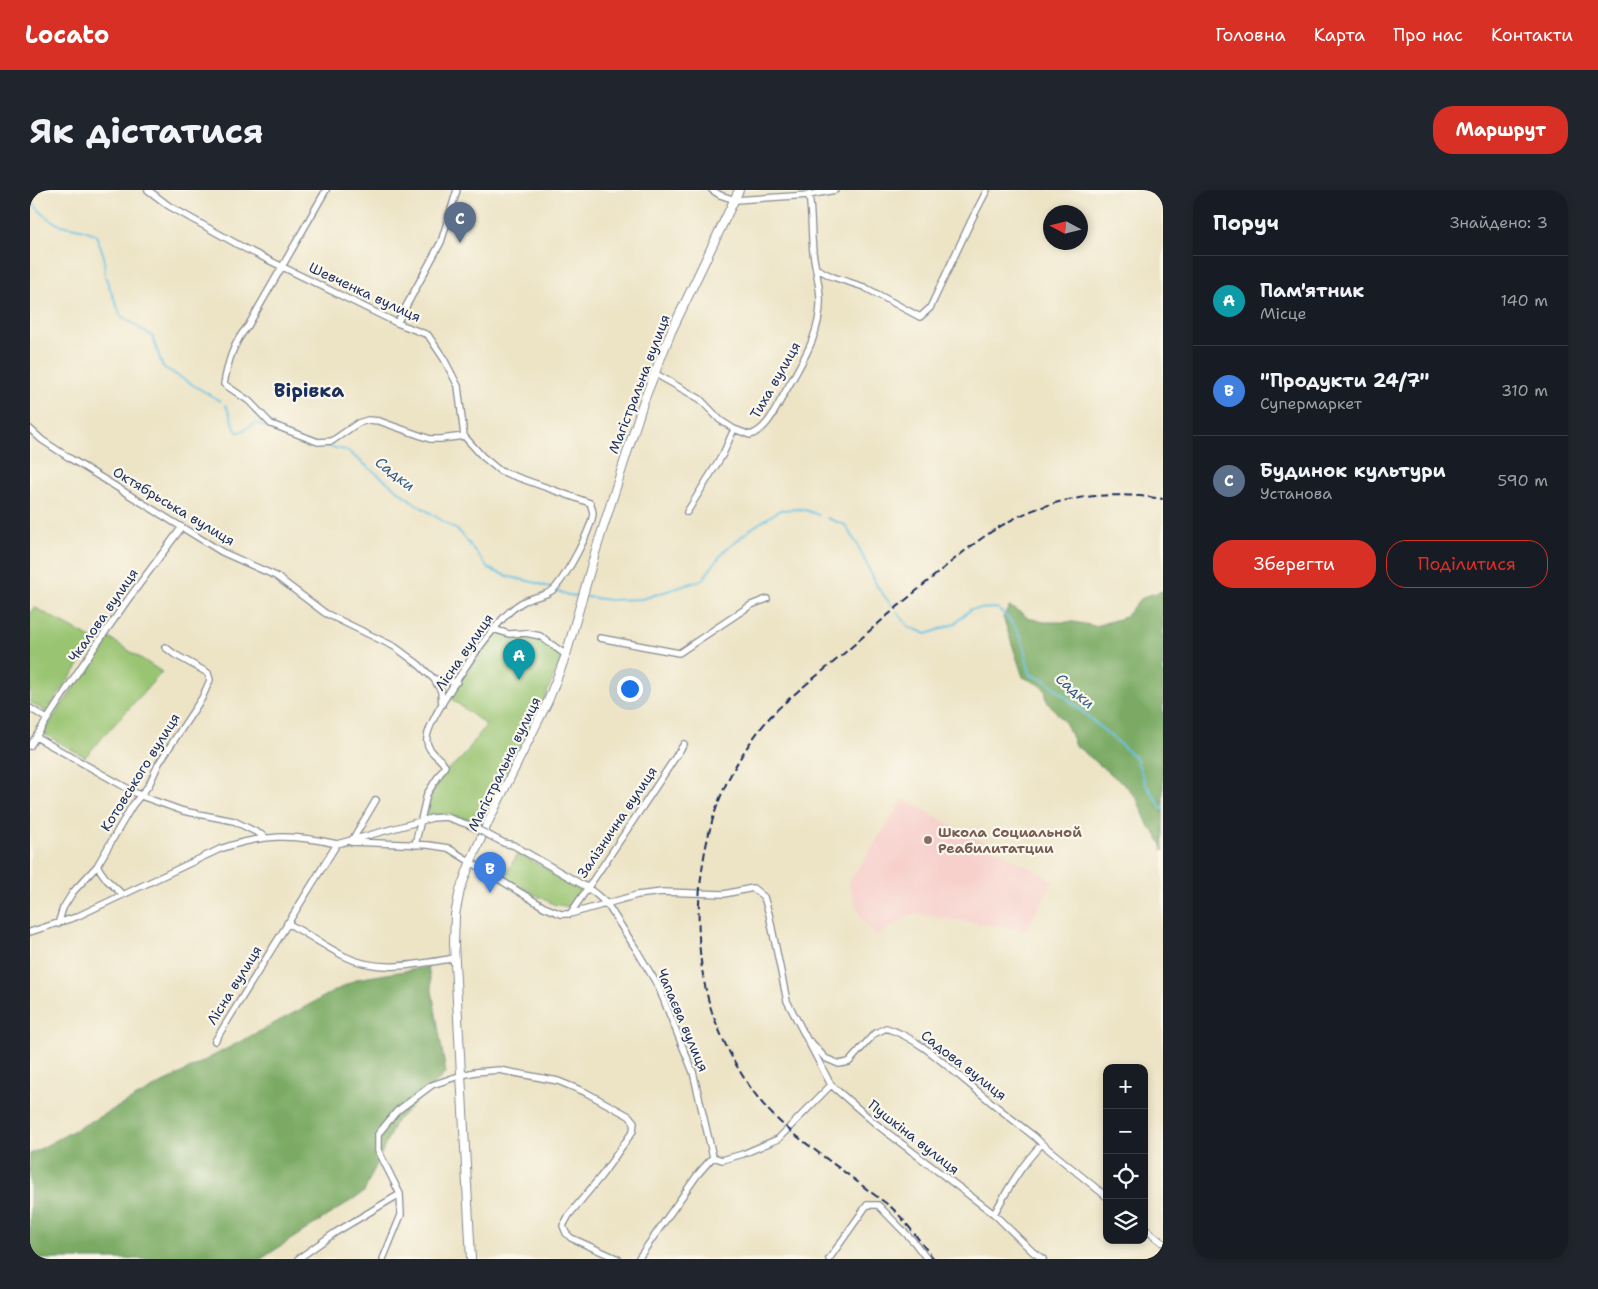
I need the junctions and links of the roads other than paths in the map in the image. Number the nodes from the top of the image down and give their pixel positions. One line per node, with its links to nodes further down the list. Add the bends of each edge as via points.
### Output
1 (148, 190): 10 (street, Шевченка вулиця, via 244,248)
2 (326, 190): 10 (street)
3 (457, 190): 12 (street, via 441,242)
4 (712, 190): 9 (street)
5 (740, 190): 9 (main road, Магістральна вулиця)
6 (835, 190): 8 (street)
7 (987, 190): 11 (street, via 930,308 920,317 864,287)
8 (809, 195): 9 (street); 11 (street, Тиха вулиця)
9 (735, 200): 13 (main road, Магістральна вулиця)
10 (282, 266): 12 (street, Шевченка вулиця); 16 (street, via 234,346 224,384 249,401 271,424 318,442 332,442 358,423 368,420 430,439)
11 (817, 269): 15 (street, Тиха вулиця, via 819,315 804,359 759,432 750,436)
12 (397, 323): 16 (street, Шевченка вулиця, via 428,335 444,359 458,386)
13 (654, 373): 15 (street, Тиха вулиця, via 700,400); 23 (main road, Магістральна вулиця, via 622,466)
14 (30, 428): 18 (street, Октябрьська вулиця, via 71,459)
15 (734, 430): 17 (street, Тиха вулиця)
16 (464, 436): 20 (street, Лісна вулиця, via 500,471 590,503 593,512 573,560 554,590 522,602)
17 (687, 512)
18 (182, 527): 24 (street, Октябрьська вулиця, via 222,552 276,576 326,613 396,647); 28 (street, Чкалова вулиця, via 129,598)
19 (767, 599): 21 (street, via 736,615 679,653)
20 (493, 629): 23 (street, via 509,634 540,636); 25 (street, Лісна вулиця)
21 (600, 638)
22 (164, 647): 32 (street, Котовського вулиця, via 208,673 210,680)
23 (566, 655): 39 (main road, Магістральна вулиця, via 548,701)
24 (434, 679): 25 (street); 26 (street, via 441,691)
25 (456, 682): 26 (street, Лісна вулиця)
26 (442, 705): 34 (street, Лісна вулиця, via 427,732 426,742 444,766 427,794)
27 (30, 708): 28 (street)
28 (47, 719): 29 (street, Чкалова вулиця)
29 (36, 737): 31 (street, Чкалова вулиця); 32 (street)
30 (684, 744): 41 (street, Залізнична вулиця)
31 (30, 746)
32 (142, 796): 35 (street, via 184,811 234,821); 40 (street, Котовського вулиця, via 132,806)
33 (376, 800): 36 (street)
34 (421, 820): 36 (street, Чапаєва вулиця); 38 (street); 41 (street, Чапаєва вулиця, bridge, via 446,817 469,825)
35 (267, 837): 37 (street); 42 (street, via 244,840 220,849)
36 (351, 842): 37 (street); 38 (street)
37 (337, 844): 45 (street, Лісна вулиця)
38 (415, 845): 39 (street, via 448,848)
39 (471, 861): 44 (street, via 544,908); 48 (main road, Магістральна вулиця, via 455,915)
40 (96, 866): 42 (street); 46 (street, Котовського вулиця, via 73,892)
41 (588, 888): 43 (street, Чапаєва вулиця); 44 (street, Залізнична вулиця)
42 (122, 894): 46 (street)
43 (607, 904): 44 (street); 49 (street, Пушкіна вулиця, via 662,892 724,894 753,888 764,897 787,1001); 54 (street, Чапаєва вулиця, via 658,986 693,1072)
44 (570, 914)
45 (287, 923): 48 (street, via 362,963 394,967); 50 (street, Лісна вулиця)
46 (58, 924): 47 (street)
47 (30, 932)
48 (455, 958): 51 (main road, Магістральна вулиця)
49 (803, 1033): 52 (street, Пушкіна вулиця); 53 (street, Садова вулиця, via 825,1058 840,1064 849,1062 874,1034 886,1028 898,1031 920,1044)
50 (215, 1040)
51 (462, 1075): 55 (street, via 432,1085 397,1111 378,1134 378,1150); 63 (main road, Магістральна вулиця); 64 (street, via 499,1070 558,1081 629,1116 634,1122 633,1131 563,1226 571,1238)
52 (831, 1085): 54 (street, via 778,1139 722,1160); 57 (street, Пушкіна вулиця)
53 (1042, 1144): 56 (street, Садова вулиця); 57 (street, via 1019,1170)
54 (714, 1157): 65 (street, via 698,1174)
55 (400, 1194): 61 (street); 62 (street, via 401,1215)
56 (1103, 1194)
57 (994, 1214): 68 (street, Пушкіна вулиця)
58 (1148, 1231): 59 (street)
59 (1163, 1243)
60 (1163, 1253): 69 (street)
61 (298, 1259)
62 (382, 1259)
63 (471, 1259)
64 (618, 1259)
65 (638, 1259)
66 (829, 1259): 67 (street, via 867,1206 878,1205)
67 (926, 1259)
68 (1043, 1259)
69 (1158, 1259)

